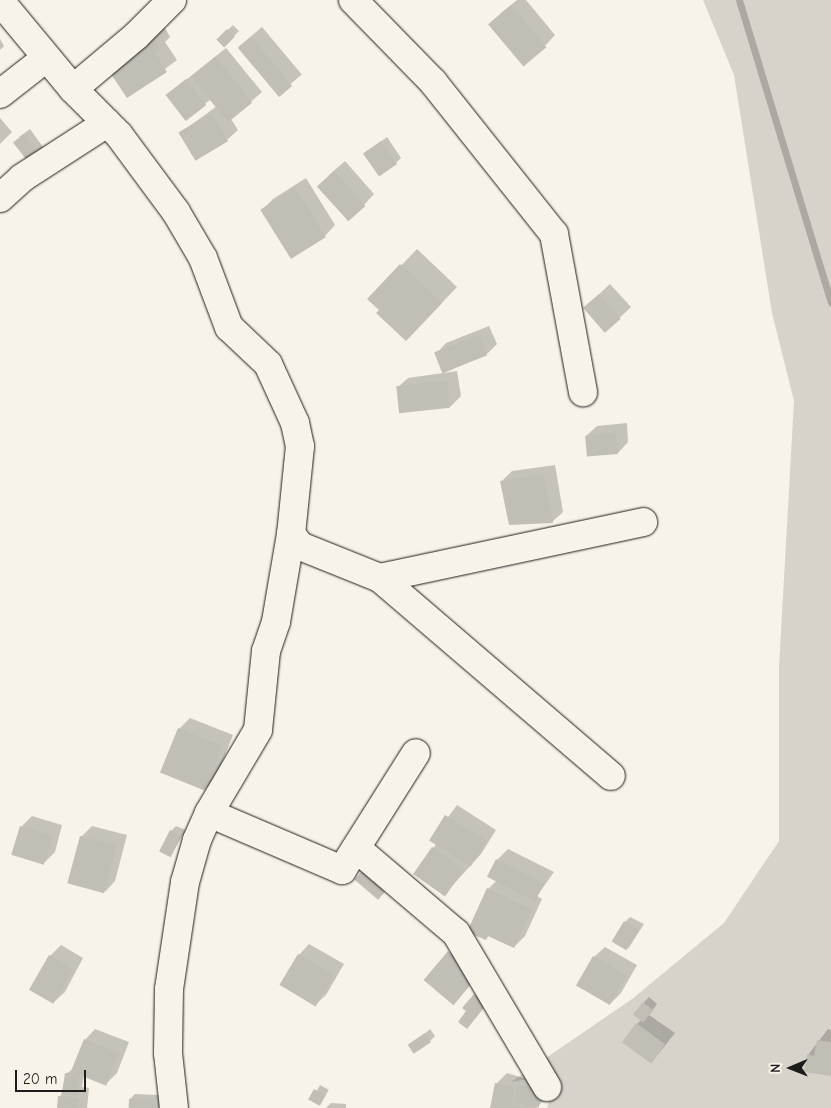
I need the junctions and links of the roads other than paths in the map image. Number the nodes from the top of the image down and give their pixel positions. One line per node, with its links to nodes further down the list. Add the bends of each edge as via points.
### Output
1 (172, 0): 5 (street, via 136,36)
2 (353, 0): 9 (street, via 433,82 554,234)
3 (0, 1): 4 (street)
4 (46, 58): 5 (street); 6 (street)
5 (73, 89): 7 (street)
6 (0, 94)
7 (107, 123): 8 (street, via 22,178); 11 (street, via 192,235 229,327 268,364 295,423 300,446)
8 (0, 198)
9 (583, 392)
10 (643, 522): 12 (street)
11 (291, 534): 12 (street, via 300,546); 15 (street, via 276,622 266,651 258,730)
12 (380, 578): 14 (street)
13 (416, 752): 16 (street)
14 (611, 776)
15 (209, 813): 16 (street, via 342,870); 18 (street, via 185,882 169,989 168,1053)
16 (356, 848): 17 (street, via 456,933)
17 (546, 1087)
18 (174, 1108)

